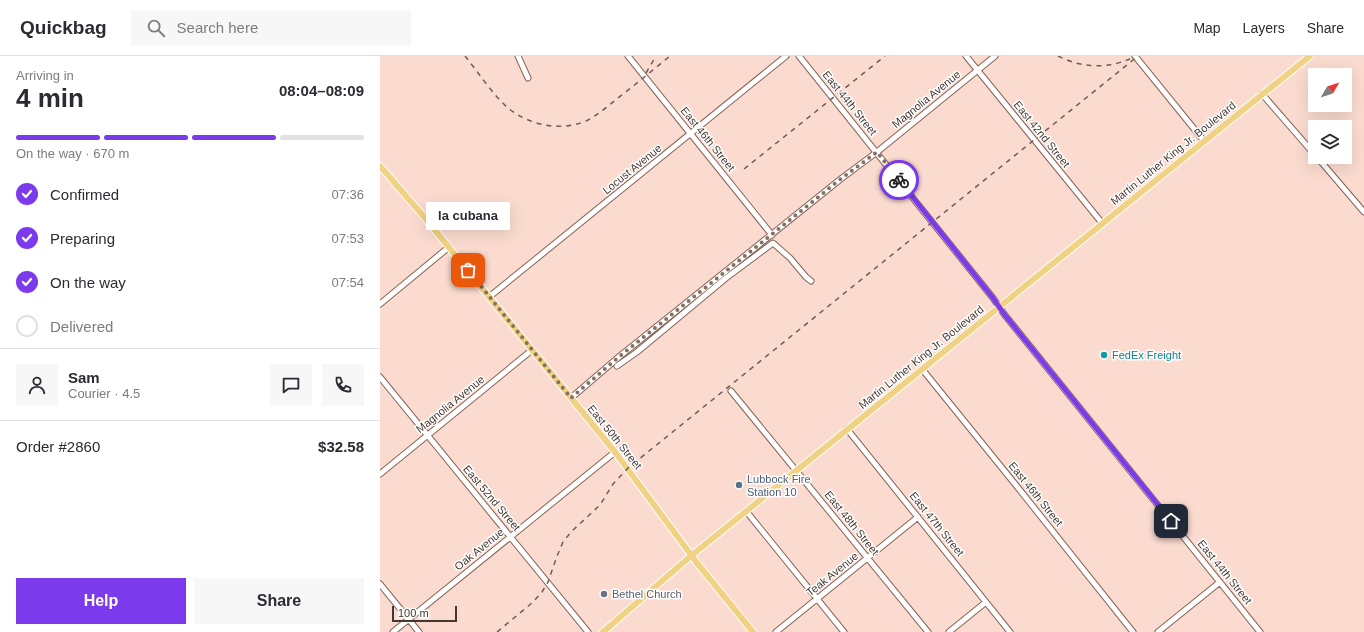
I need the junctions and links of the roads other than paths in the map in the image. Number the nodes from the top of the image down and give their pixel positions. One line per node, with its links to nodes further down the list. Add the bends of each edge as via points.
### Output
1 (518, 56): 10 (street)
2 (628, 56): 12 (street, East 46th Street)
3 (786, 56): 12 (street, Locust Avenue)
4 (799, 56): 15 (street, East 44th Street)
5 (966, 56): 9 (street, East 42nd Street)
6 (995, 56): 9 (street, Magnolia Avenue)
7 (1135, 56): 13 (street)
8 (1307, 57): 11 (main road, Martin Luther King Jr. Boulevard)
9 (978, 70): 15 (street, Magnolia Avenue); 19 (street, East 42nd Street)
10 (528, 78)
11 (1262, 94): 13 (main road, Martin Luther King Jr. Boulevard); 14 (street)
12 (691, 134): 20 (street, East 46th Street); 23 (street, Locust Avenue)
13 (1204, 141): 19 (main road, Martin Luther King Jr. Boulevard)
14 (1308, 147)
15 (877, 152): 20 (street, Magnolia Avenue); 25 (street, East 44th Street)
16 (1323, 164): 18 (street)
17 (380, 166): 21 (main road, East 50th Street)
18 (1364, 212)
19 (1102, 223): 25 (main road, Martin Luther King Jr. Boulevard)
20 (772, 236): 31 (street, Magnolia Avenue)
21 (449, 247): 23 (main road, East 50th Street); 24 (street)
22 (811, 281): 27 (street, via 773,243)
23 (489, 297): 26 (main road, East 50th Street)
24 (380, 304)
25 (999, 306): 28 (main road, Martin Luther King Jr. Boulevard); 42 (street, East 44th Street)
26 (532, 350): 31 (main road, East 50th Street); 33 (street, Magnolia Avenue)
27 (617, 366)
28 (922, 369): 32 (main road, Martin Luther King Jr. Boulevard); 57 (street, East 46th Street)
29 (380, 377): 33 (street, East 52nd Street)
30 (731, 391): 35 (street, East 48th Street)
31 (571, 398): 34 (main road, East 50th Street)
32 (847, 430): 35 (main road, Martin Luther King Jr. Boulevard); 38 (street, East 47th Street)
33 (427, 435): 36 (street, Magnolia Avenue); 39 (street, East 52nd Street)
34 (615, 452): 39 (street, Oak Avenue); 40 (main road, East 50th Street)
35 (797, 470): 37 (main road, Martin Luther King Jr. Boulevard); 41 (street, East 48th Street)
36 (380, 474)
37 (746, 511): 40 (main road, Martin Luther King Jr. Boulevard); 44 (street)
38 (918, 517): 41 (street, Teak Avenue); 45 (street, East 47th Street)
39 (511, 536): 46 (street, Oak Avenue); 49 (street, East 52nd Street)
40 (692, 555): 50 (main road, Martin Luther King Jr. Boulevard); 51 (main road, East 50th Street)
41 (868, 558): 44 (street, Teak Avenue); 54 (street, East 48th Street)
42 (1220, 582): 58 (street); 59 (street, East 44th Street)
43 (380, 584): 46 (street)
44 (817, 598): 52 (street, Teak Avenue); 53 (street)
45 (986, 602): 55 (street); 56 (street, East 47th Street)
46 (409, 619): 47 (street, Oak Avenue); 48 (street)
47 (393, 632)
48 (419, 632)
49 (588, 632)
50 (603, 632)
51 (753, 632)
52 (776, 632)
53 (844, 632)
54 (928, 632)
55 (949, 632)
56 (1010, 632)
57 (1133, 632)
58 (1158, 632)
59 (1260, 632)

